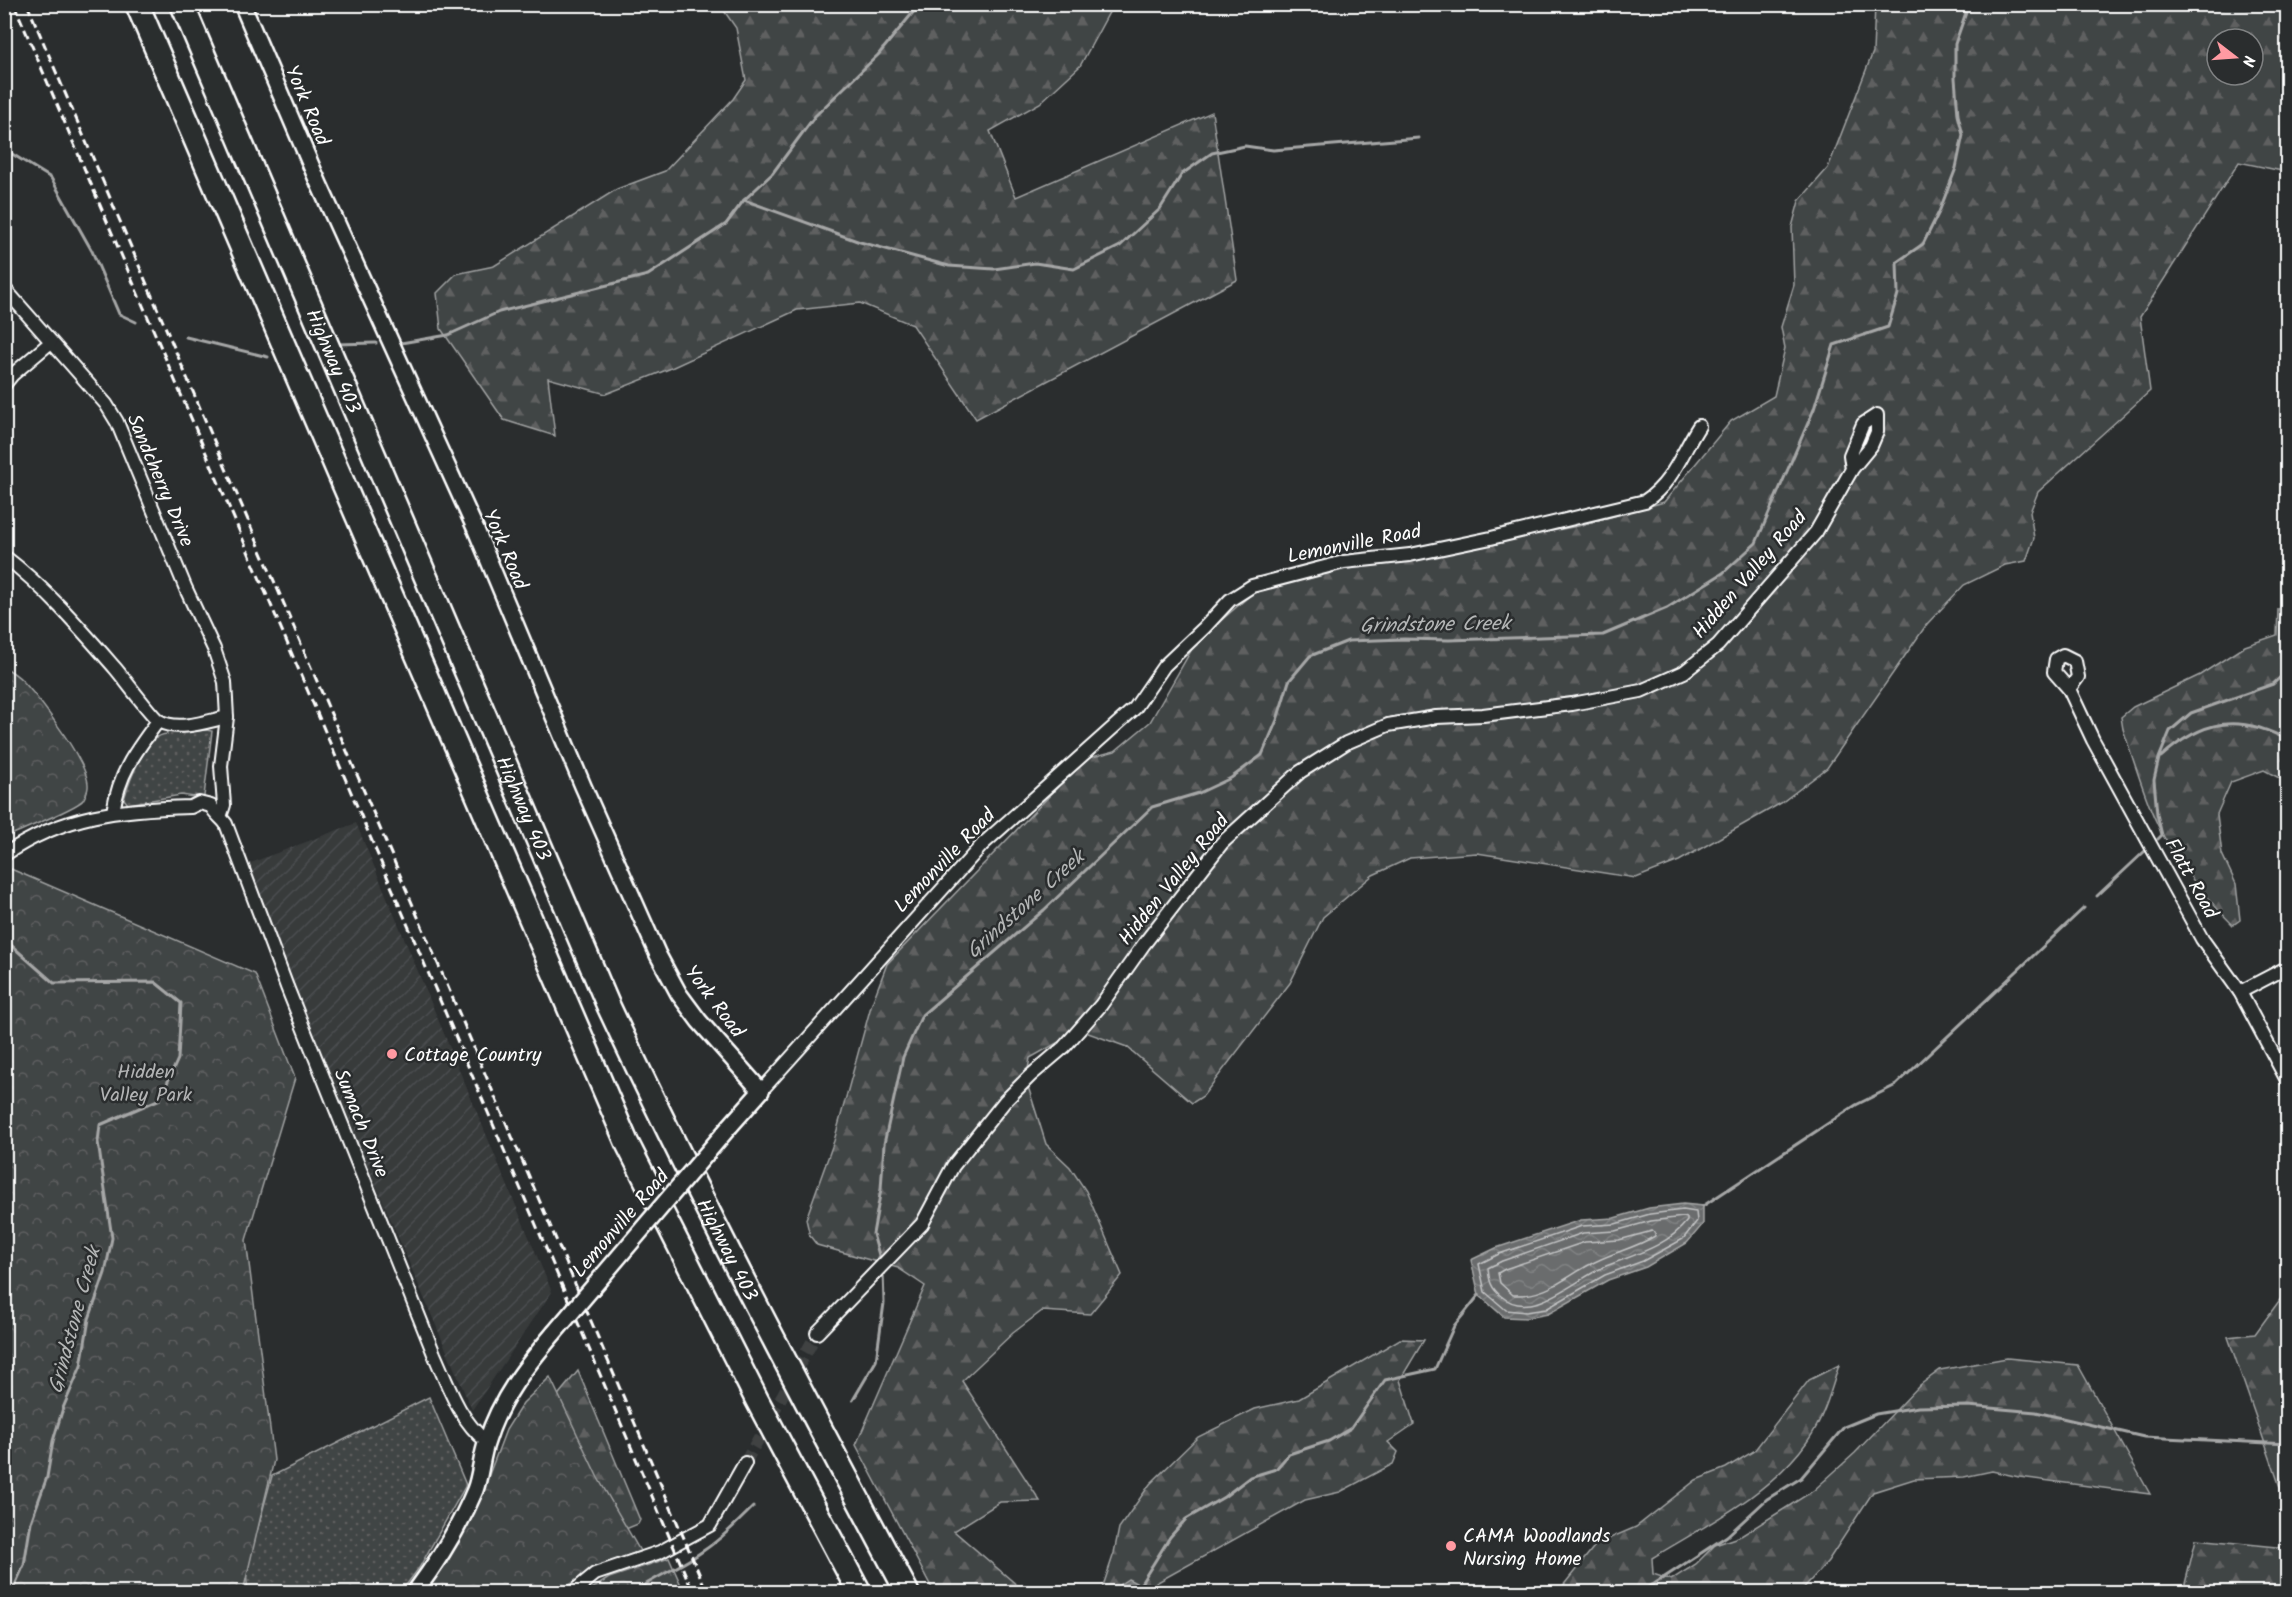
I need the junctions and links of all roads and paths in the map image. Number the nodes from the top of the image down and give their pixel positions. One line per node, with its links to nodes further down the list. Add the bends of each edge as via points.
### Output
1 (137, 4): 25 (highway, Highway 403, via 627,1143)
2 (182, 4): 26 (highway, Highway 403, via 608,1005 723,1241)
3 (242, 4): 19 (street, York Road, via 476,530 658,955 699,1022)
4 (4, 288): 5 (street, Sandcherry Drive)
5 (51, 342): 6 (street); 11 (street, Sandcherry Drive, via 117,422 214,649 225,682)
6 (4, 385)
7 (1699, 426): 19 (street, Lemonville Road, via 1675,471 1645,501 1410,555 1344,562 1252,586 1230,600 1164,666 1135,708 983,844)
8 (1852, 469): 20 (street, Hidden Valley Road, via 1816,532 1718,645 1684,672 1641,691 1572,704 1388,725 1346,743 1300,772 1222,843 1101,1005 1064,1047 1005,1101 953,1166 922,1224)
9 (4, 556): 12 (street, via 53,599)
10 (2069, 689): 17 (street, Flatt Road, via 2202,939)
11 (227, 717): 12 (street, via 194,725); 14 (street, Sandcherry Drive, via 216,777)
12 (158, 721): 13 (street, via 120,780)
13 (113, 812): 14 (street, via 191,807 199,803 211,806); 15 (street, via 46,830)
14 (217, 815): 21 (street, Sumach Drive, via 226,824 300,1019 458,1408)
15 (4, 855)
16 (2288, 967): 17 (street)
17 (2240, 992): 18 (street, Flatt Road)
18 (2288, 1082)
19 (761, 1091): 21 (street, Lemonville Road, bridge, via 523,1369 505,1397)
20 (817, 1333)
21 (486, 1441): 23 (street, Lemonville Road, via 477,1486 466,1510)
22 (745, 1463): 24 (street, via 710,1525 660,1552 595,1574)
23 (415, 1593)
24 (573, 1593)
25 (859, 1593)
26 (907, 1593)

